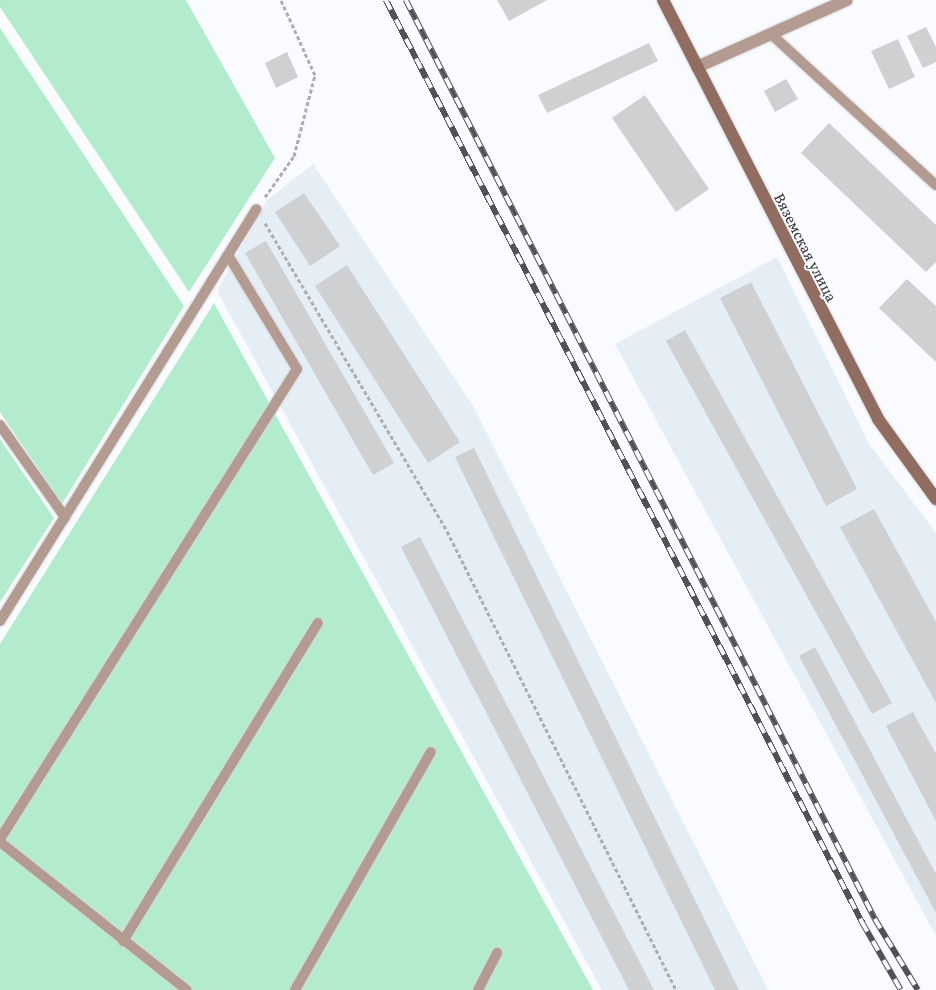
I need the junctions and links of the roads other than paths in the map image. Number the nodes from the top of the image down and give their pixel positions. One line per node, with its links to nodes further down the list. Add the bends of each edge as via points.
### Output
1 (663, 0): 4 (main road, Вяземская улица)
2 (847, 0): 3 (street)
3 (771, 34): 4 (street); 5 (lane)
4 (697, 67): 9 (main road, Вяземская улица, via 878,420)
5 (936, 185)
6 (256, 209): 7 (lane)
7 (228, 255): 11 (lane); 15 (lane, via 297,370)
8 (0, 424): 11 (lane)
9 (932, 486): 10 (main road, Вяземская улица)
10 (936, 499)
11 (65, 517): 12 (lane)
12 (0, 621)
13 (318, 623): 16 (lane)
14 (431, 752): 19 (lane)
15 (0, 840): 16 (lane)
16 (123, 941): 18 (lane)
17 (497, 953): 20 (lane)
18 (187, 990)
19 (295, 990)
20 (478, 990)

